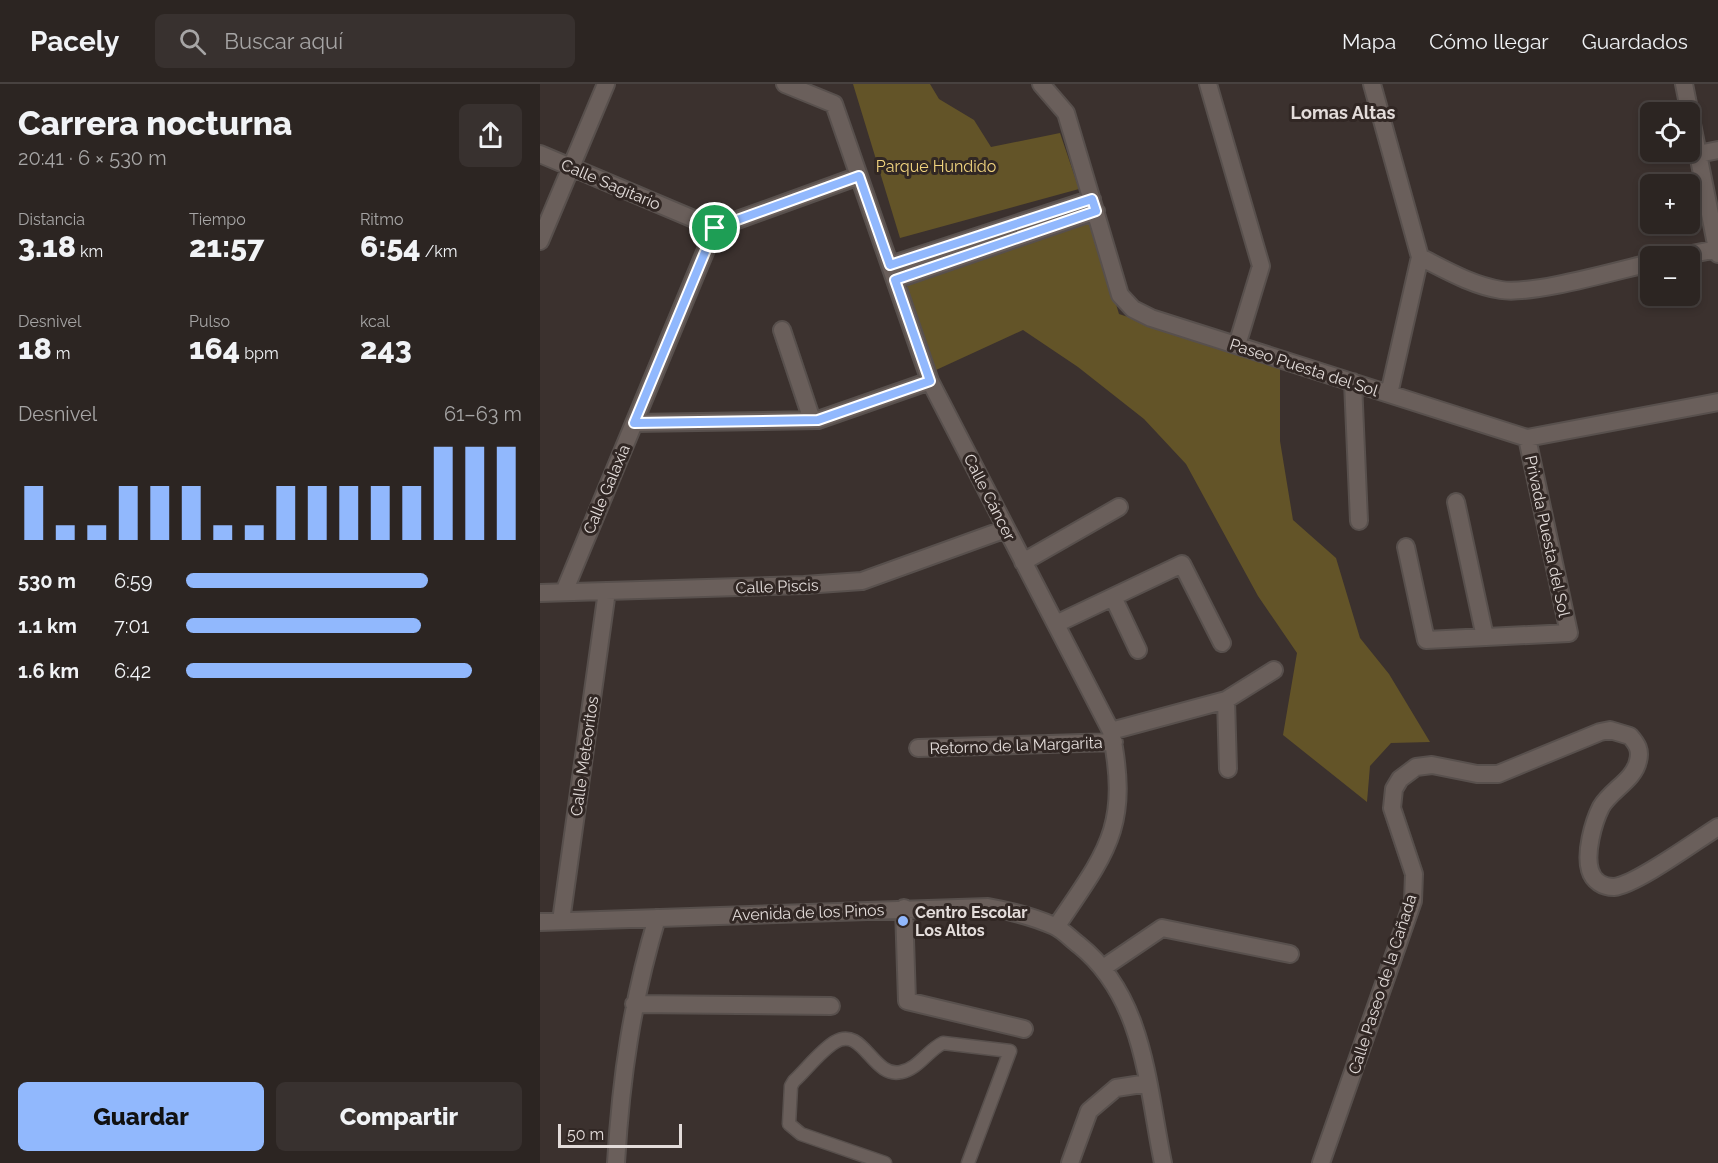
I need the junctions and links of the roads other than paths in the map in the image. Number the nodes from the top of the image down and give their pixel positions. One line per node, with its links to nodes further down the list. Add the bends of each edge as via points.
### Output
1 (606, 84): 12 (street)
2 (785, 84): 13 (street, Calle Cáncer, via 834,104)
3 (1041, 84): 14 (street, Paseo Puesta del Sol, via 1066,113)
4 (1208, 84): 23 (street, via 1261,266)
5 (1372, 84): 19 (street)
6 (1684, 84): 7 (street)
7 (1688, 102)
8 (1718, 150): 10 (street)
9 (540, 154): 12 (street, Calle Sagitario)
10 (1700, 154)
11 (1700, 162): 17 (street)
12 (571, 167): 15 (street, Calle Sagitario); 16 (street)
13 (859, 176): 15 (street); 21 (street, Calle Cáncer)
14 (1094, 205): 21 (street); 23 (street, Paseo Puesta del Sol, via 1120,295 1133,309)
15 (715, 228): 29 (street, Calle Galaxia)
16 (540, 241)
17 (1717, 252): 18 (street)
18 (1700, 254)
19 (1420, 257): 20 (street, via 1470,282 1503,290 1535,288); 26 (street)
20 (1640, 265)
21 (892, 273): 24 (street, Calle Cáncer)
22 (782, 330): 28 (street)
23 (1237, 345): 25 (street, Paseo Puesta del Sol)
24 (930, 381): 28 (street); 34 (street, Calle Cáncer)
25 (1353, 382): 26 (street, Paseo Puesta del Sol); 33 (street)
26 (1389, 394): 30 (street, Paseo Puesta del Sol)
27 (1718, 402): 30 (street, Paseo Puesta del Sol)
28 (812, 420): 29 (street)
29 (634, 423): 38 (street, Calle Galaxia)
30 (1527, 438): 42 (street, Privada Puesta del Sol, via 1569,633)
31 (1456, 502): 42 (street)
32 (1119, 507): 36 (street)
33 (1359, 521)
34 (1006, 530): 36 (street, Calle Cáncer); 37 (street, Calle Piscis, via 862,581)
35 (1406, 547): 42 (street, via 1426,640)
36 (1023, 561): 41 (street, Calle Cáncer)
37 (607, 591): 38 (street, Calle Piscis); 53 (street, Calle Meteoritos)
38 (564, 592): 39 (street, Calle Piscis)
39 (540, 593)
40 (1113, 597): 41 (street); 43 (street, via 1182,564); 44 (street)
41 (1056, 624): 47 (street, Calle Cáncer)
42 (1485, 637)
43 (1222, 643)
44 (1138, 650)
45 (1274, 670): 46 (street, Retorno de la Margarita)
46 (1226, 700): 47 (street, Retorno de la Margarita); 49 (street)
47 (1112, 736): 48 (street, Retorno de la Margarita); 55 (street, Calle Cáncer, via 1120,788 1110,843)
48 (918, 748)
49 (1228, 769)
50 (1718, 827): 67 (street, Calle Paseo de la Cañada, via 1634,879 1615,887 1604,886 1590,873 1588,861 1595,822 1602,807 1634,772 1638,762 1640,751 1630,736 1610,730 1600,732 1498,774 1432,765 1406,773 1394,789 1392,808 1414,874 1413,902)
51 (904, 908): 52 (street, Avenida de los Pinos); 55 (street, Avenida de los Pinos, via 988,907); 60 (street, via 907,1001)
52 (657, 918): 53 (street, Avenida de los Pinos); 58 (street)
53 (561, 921): 54 (street, Avenida de los Pinos)
54 (540, 922)
55 (1056, 927): 57 (street, Avenida de los Pinos)
56 (1290, 954): 57 (street, via 1162,928)
57 (1103, 968): 61 (street, Avenida de los Pinos, via 1123,995 1139,1036)
58 (634, 1004): 59 (street); 62 (street)
59 (831, 1006)
60 (1024, 1029)
61 (1148, 1083): 65 (street, via 1116,1088 1089,1111); 66 (street, Avenida de los Pinos)
62 (616, 1163)
63 (885, 1163): 64 (street, via 801,1134 789,1124 794,1081 842,1039 860,1044 890,1073 908,1070 943,1043 1010,1051)
64 (969, 1163)
65 (1070, 1163)
66 (1163, 1163)
67 (1321, 1163)

